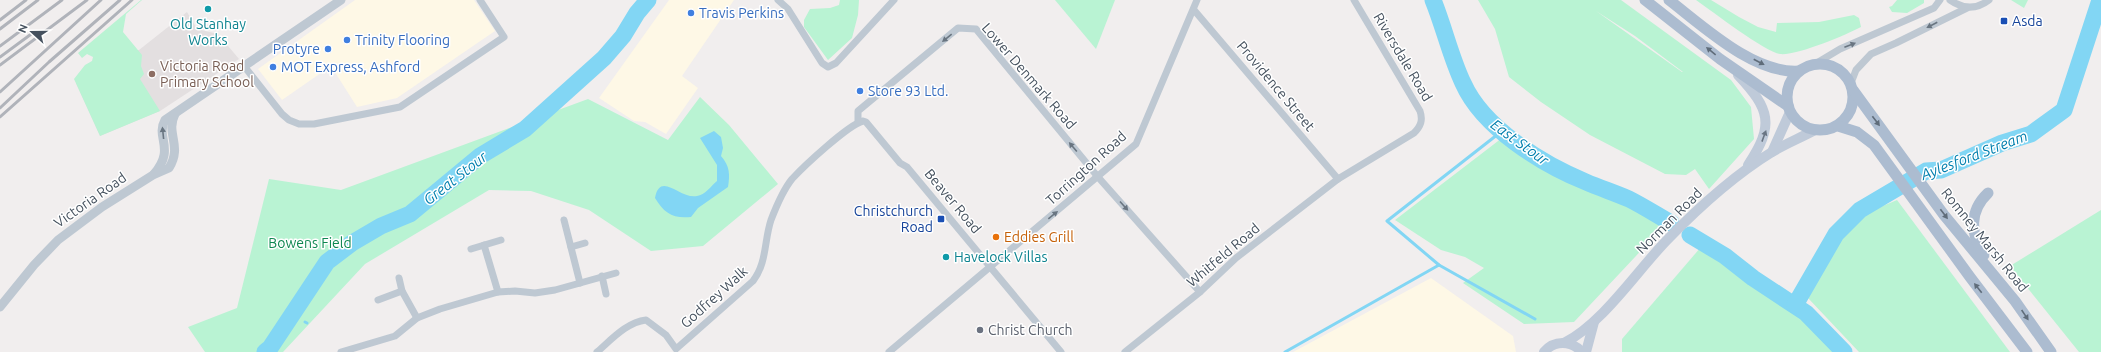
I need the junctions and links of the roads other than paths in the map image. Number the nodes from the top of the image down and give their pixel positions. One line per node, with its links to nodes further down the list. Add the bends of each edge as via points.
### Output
1 (341, 0): 16 (street, Victoria Road)
2 (480, 0): 16 (street, via 504,37 400,107 314,124 299,124 282,114)
3 (778, 0): 4 (street, via 788,9 822,63 828,67 836,63)
4 (894, 0)
5 (1197, 0): 13 (street, Torrington Road)
6 (1354, 0): 26 (street, Riversdale Road, via 1420,111 1421,123 1414,133)
7 (1645, 0): 15 (main road, one-way to 7)
8 (1670, 0): 17 (main road, one-way to 17, via 1742,54 1778,70)
9 (1940, 0): 14 (street, one-way to 9, via 1840,49 1934,8)
10 (1950, 0): 12 (street)
11 (1989, 0): 12 (street, via 1979,6)
12 (1967, 8): 18 (street, one-way to 18, via 1871,54 1856,70)
13 (1194, 10): 25 (street, Torrington Road, via 1136,144); 26 (street, Providence Street)
14 (1816, 64): 17 (main road); 18 (main road, via 1836,67 1845,74)
15 (1729, 65): 19 (main road); 24 (main road, one-way to 15, via 1759,149 1766,131 1765,116 1761,104)
16 (244, 66): 45 (street, Victoria Road, via 165,120 162,124 166,151 161,165 153,175 83,219 58,240)
17 (1799, 71): 19 (main road, via 1788,86)
18 (1852, 86): 21 (main road, via 1854,100 1851,110); 44 (main road, Romney Marsh Road, one-way to 44, via 1944,215)
19 (1789, 109): 22 (main road, via 1796,121); 23 (main road)
20 (858, 122): 25 (street, Lower Denmark Road, one-way to 20, via 976,29 968,27 958,28 858,111); 34 (street, Beaver Road, via 866,122); 50 (street, Godfrey Walk, via 792,180 771,221 764,261 754,281 676,349 666,335 646,320 637,321 627,327)
21 (1838, 126): 22 (main road, via 1823,131); 57 (main road, one-way to 21, via 1874,145 1856,132)
22 (1815, 130): 23 (main road, Norman Road)
23 (1772, 152): 24 (main road, Norman Road)
24 (1745, 170): 47 (main road, Norman Road, via 1687,220)
25 (1098, 177): 34 (street, Torrington Road, one-way to 25); 41 (street, Lower Denmark Road, one-way to 41)
26 (1338, 179): 41 (street, Whitfeld Road, via 1236,258)
27 (1988, 193): 44 (main road, via 1976,208 1973,229 1977,244)
28 (564, 220): 32 (street)
29 (501, 240): 31 (street)
30 (585, 243): 32 (street)
31 (484, 245): 33 (street); 40 (street)
32 (571, 247): 38 (street)
33 (471, 249)
34 (990, 266): 51 (street); 52 (street, Beaver Road)
35 (616, 273): 36 (street)
36 (602, 276): 38 (street); 42 (street)
37 (399, 278): 39 (street)
38 (580, 283): 40 (street, via 535,293)
39 (402, 292): 43 (street); 46 (street)
40 (498, 292): 46 (street)
41 (1200, 292): 53 (street, Whitfeld Road)
42 (606, 294)
43 (378, 300)
44 (2015, 301): 58 (main road, Romney Marsh Road, one-way to 58)
45 (0, 307)
46 (417, 318): 49 (street, via 395,336)
47 (1595, 320): 48 (main road, Norman Road, via 1577,336); 56 (main road, Norman Road)
48 (1564, 342): 54 (main road, Norman Road, via 1550,346); 55 (main road, via 1572,344)
49 (341, 352)
50 (597, 352)
51 (889, 352)
52 (1061, 352)
53 (1125, 352)
54 (1544, 352)
55 (1582, 352)
56 (1586, 352)
57 (2027, 352)
58 (2050, 352)

